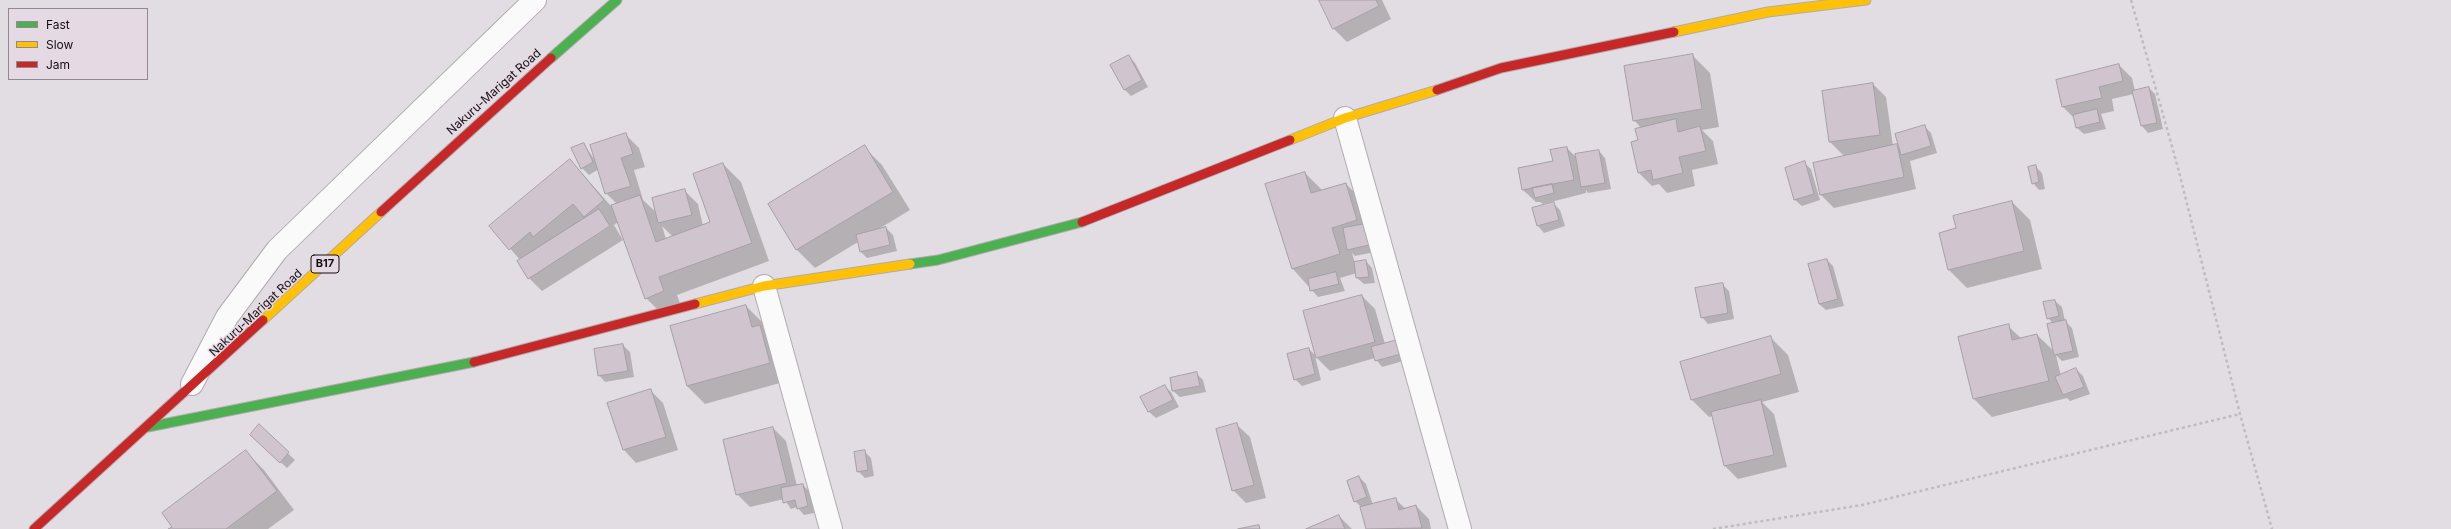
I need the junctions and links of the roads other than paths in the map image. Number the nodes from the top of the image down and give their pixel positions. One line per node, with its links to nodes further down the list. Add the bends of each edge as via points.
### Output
1 (535, 0): 6 (street, via 277,250 227,316)
2 (617, 0): 6 (street, Nakuru-Marigat Road / B17, via 488,112)
3 (1866, 0): 4 (street, via 1768,12 1501,68 1412,99)
4 (1345, 118): 5 (street, via 1090,220 938,260); 10 (street)
5 (764, 286): 7 (street, via 470,363); 9 (street)
6 (189, 390): 7 (street, Nakuru-Marigat Road / B17)
7 (148, 426): 8 (street, Nakuru-Marigat Road / B17)
8 (34, 529)
9 (831, 529)
10 (1460, 529)

